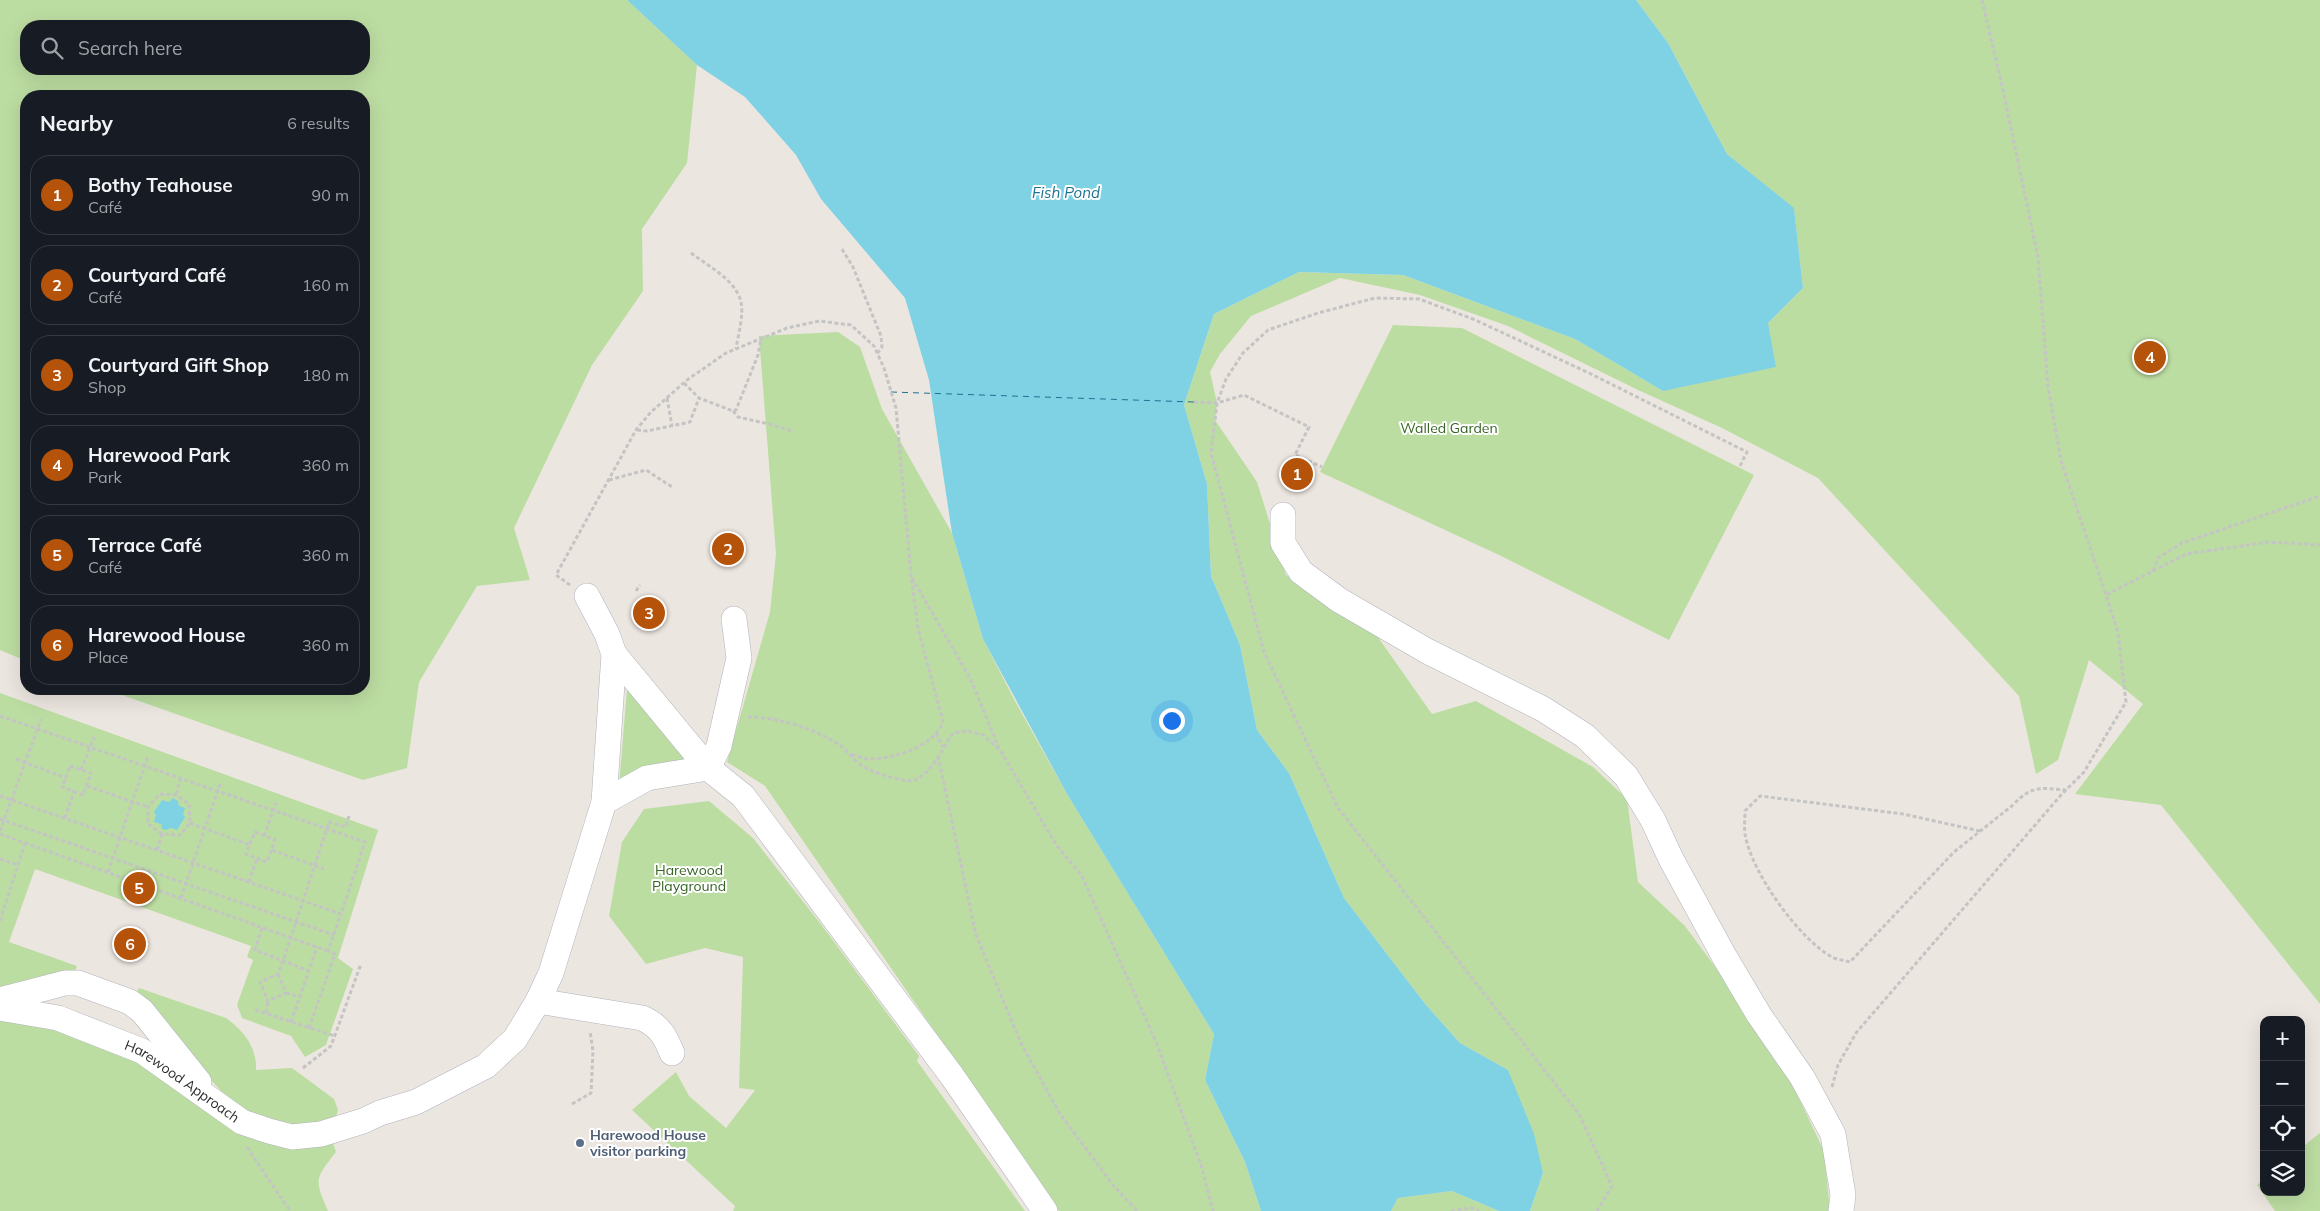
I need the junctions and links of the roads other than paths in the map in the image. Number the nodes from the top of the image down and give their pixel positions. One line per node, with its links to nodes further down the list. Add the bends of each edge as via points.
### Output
1 (1283, 515): 13 (lane, via 1283,543 1301,572 1339,600 1427,651 1543,709 1585,736 1626,776 1724,956 1759,1015 1802,1077 1833,1134)
2 (587, 596): 4 (lane)
3 (734, 619): 5 (lane, via 739,658 719,746)
4 (614, 654): 5 (lane); 6 (lane, Harewood Approach)
5 (708, 768): 6 (lane, via 647,778); 12 (lane, via 743,796 952,1076)
6 (604, 802): 8 (lane, Harewood Approach, via 550,973)
7 (0, 1000): 11 (lane, via 65,983 78,983 130,1002 142,1011)
8 (538, 1001): 10 (lane, via 642,1018 656,1024); 11 (lane, Harewood Approach, via 515,1039 486,1066 416,1102 363,1121 320,1134 292,1137 242,1122)
9 (0, 1008): 11 (lane, Harewood Approach, via 58,1018 142,1051)
10 (672, 1053)
11 (219, 1107)
12 (1044, 1211)
13 (1842, 1211)

